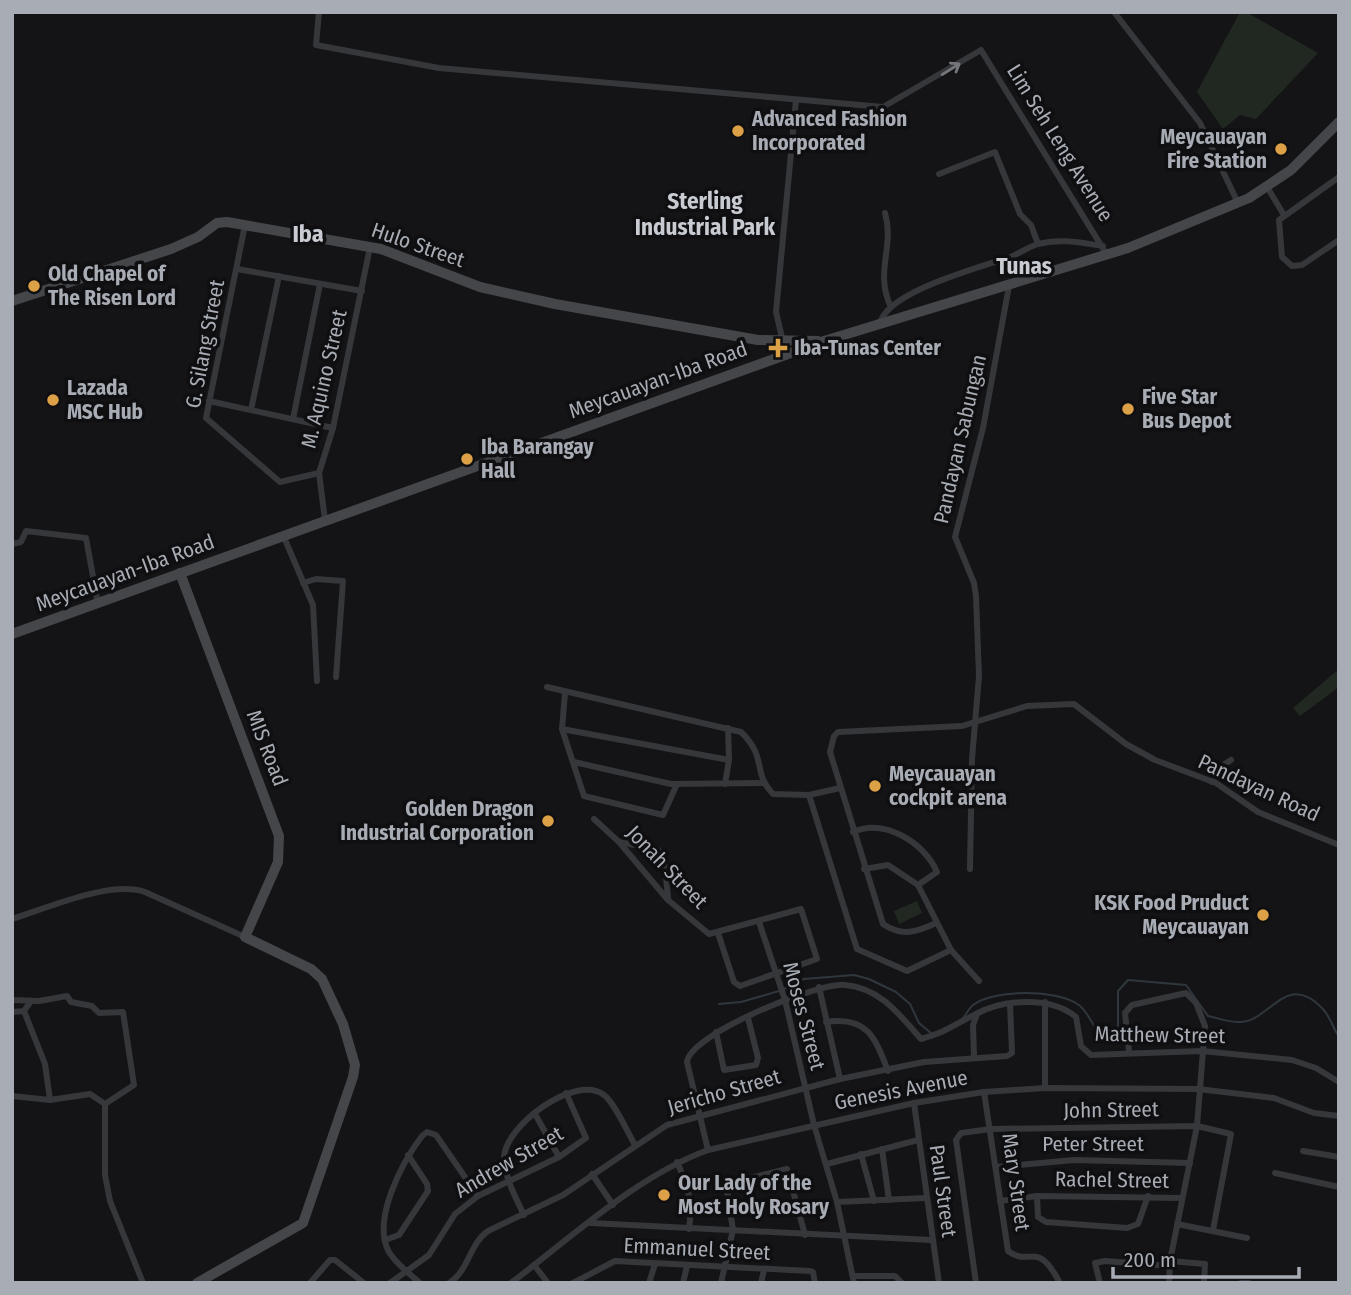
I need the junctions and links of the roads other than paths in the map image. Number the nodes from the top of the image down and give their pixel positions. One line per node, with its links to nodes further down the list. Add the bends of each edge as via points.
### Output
1 (319, 12): 3 (street, via 316,45 407,63)
2 (1114, 12): 8 (street, via 1200,123)
3 (796, 100): 15 (street, Lim Seh Leng Avenue, one-way to 15, via 883,107 981,50); 24 (street, via 776,312)
4 (1339, 122): 7 (street, Meycauayan-Iba Road, via 1292,170)
5 (939, 174): 13 (street, via 995,152 1020,215 1031,225)
6 (1339, 177): 10 (street)
7 (1267, 187): 8 (street, Meycauayan-Iba Road); 10 (street)
8 (1238, 203): 15 (street, Meycauayan-Iba Road)
9 (885, 213): 22 (street, via 882,289)
10 (1283, 215): 12 (street, via 1278,227 1287,264 1303,265)
11 (245, 225): 14 (street, Hulo Street); 16 (street, G. Silang Street); 21 (street, Hulo Street, via 217,223 171,249)
12 (1339, 240)
13 (1038, 244): 15 (street, via 1069,241); 22 (street, via 926,287)
14 (370, 247): 20 (street, M. Aquino Street); 24 (street, Hulo Street, via 501,293 743,338)
15 (1105, 251): 19 (street, Meycauayan-Iba Road)
16 (237, 268): 17 (street); 27 (street, G. Silang Street)
17 (279, 276): 18 (street); 28 (street)
18 (320, 284): 20 (street); 29 (street)
19 (1009, 286): 23 (street, Meycauayan-Iba Road); 43 (street, Pandayan Sabungan, via 983,428 955,537 976,596 979,676)
20 (362, 291): 30 (street, M. Aquino Street)
21 (12, 301)
22 (891, 307): 23 (street)
23 (880, 325): 25 (street, Meycauayan-Iba Road)
24 (782, 341): 25 (street, Hulo Street); 26 (street)
25 (824, 341): 26 (street, Meycauayan-Iba Road)
26 (786, 355): 32 (street, Meycauayan-Iba Road)
27 (209, 401): 28 (street); 31 (street, G. Silang Street, via 205,418 280,482)
28 (251, 410): 29 (street)
29 (293, 419): 30 (street)
30 (332, 428): 31 (street, M. Aquino Street)
31 (319, 473): 32 (street, M. Aquino Street)
32 (325, 520): 33 (street, Meycauayan-Iba Road)
33 (283, 535): 35 (street, Meycauayan-Iba Road); 36 (street)
34 (12, 544): 37 (street, via 21,542 26,531 86,538)
35 (180, 573): 37 (street, Meycauayan-Iba Road); 67 (street, MIS Road, via 278,836 278,862)
36 (303, 583): 39 (street, via 343,581); 40 (street, via 313,605)
37 (98, 604): 38 (street, Meycauayan-Iba Road)
38 (13, 633)
39 (335, 677)
40 (317, 681)
41 (547, 687): 42 (street)
42 (565, 693): 44 (street); 45 (street)
43 (974, 724): 49 (street, Pandayan Road, via 1027,706 1074,704 1126,744); 53 (street, via 838,732 830,752); 60 (street, Pandayan Sabungan)
44 (728, 728): 46 (street); 50 (street, via 741,732 753,744)
45 (562, 729): 46 (street); 48 (street)
46 (729, 760): 52 (street)
47 (1231, 760): 49 (street)
48 (574, 762): 51 (street); 51 (street, via 584,796 658,815 666,812)
49 (1212, 782): 58 (street, Pandayan Road, via 1258,812)
50 (762, 783): 52 (street); 54 (street, via 773,794)
51 (677, 784): 52 (street)
52 (725, 784)
53 (840, 788): 54 (street); 56 (street)
54 (809, 796): 68 (street, via 857,949 907,971)
55 (594, 819): 57 (street, Jonah Street)
56 (853, 832): 59 (street); 61 (street, via 879,827 926,852 937,872)
57 (620, 842): 62 (street, Jonah Street); 62 (street, via 658,850 664,856)
58 (1339, 845)
59 (864, 869): 61 (street, via 888,865); 65 (street, via 883,924 903,933)
60 (970, 869)
61 (918, 885): 65 (street)
62 (668, 900): 66 (street, Jonah Street, via 709,934)
63 (12, 919): 67 (street, via 128,888)
64 (759, 922): 66 (street); 69 (street, Moses Street); 69 (street, via 801,909 817,955 814,963)
65 (936, 923): 68 (street)
66 (718, 933): 69 (street, via 736,985)
67 (245, 937): 151 (street, via 311,969 327,984 355,1070 303,1223)
68 (951, 950): 70 (street)
69 (776, 976): 72 (street, Moses Street)
70 (979, 981)
71 (819, 987): 72 (street, Matthew Street); 79 (street, Matthew Street, via 845,985 881,996 921,1039 948,1031); 81 (street)
72 (784, 998): 80 (street, Matthew Street); 89 (street, Moses Street)
73 (12, 1000): 74 (street)
74 (31, 1001): 77 (street); 97 (street, via 67,996 99,1013 123,1012 134,1085)
75 (1045, 1002): 76 (street, Matthew Street); 83 (street, Matthew Street, via 1076,1017 1085,1052); 90 (street)
76 (1010, 1004): 79 (street, Matthew Street); 85 (street, Jericho Street, via 1012,1053)
77 (24, 1011): 78 (street); 95 (street, via 45,1064)
78 (12, 1012)
79 (978, 1012): 85 (street, via 973,1025)
80 (748, 1018): 82 (street, Matthew Street); 82 (street, via 758,1058 755,1065 724,1070)
81 (826, 1022): 86 (street, via 859,1024 876,1040); 87 (street)
82 (716, 1032): 99 (street, Matthew Street, via 687,1058)
83 (1129, 1051): 84 (street, Matthew Street); 84 (street, via 1125,1013 1132,1005 1186,993 1196,1003 1205,1026)
84 (1202, 1051): 88 (street, Matthew Street, via 1292,1060); 91 (street)
85 (974, 1056): 86 (street, Jericho Street)
86 (888, 1071): 87 (street, Jericho Street)
87 (840, 1079): 89 (street, Jericho Street)
88 (1339, 1082)
89 (804, 1087): 99 (street, Jericho Street); 101 (street, Moses Street)
90 (1045, 1088): 91 (street, Genesis Avenue); 92 (street, Genesis Avenue)
91 (1198, 1089): 100 (street, Genesis Avenue, via 1274,1098 1314,1113); 102 (street)
92 (984, 1092): 96 (street, Genesis Avenue); 103 (street, Mary Street)
93 (566, 1093): 98 (street); 105 (street, via 595,1089 607,1096); 111 (street, Andrew Street, via 586,1138)
94 (12, 1096): 95 (street)
95 (50, 1100): 97 (street, via 90,1094)
96 (914, 1103): 101 (street, Genesis Avenue); 104 (street, Paul Street)
97 (105, 1104): 150 (street, via 105,1175 110,1201)
98 (535, 1114): 111 (street); 119 (street, via 516,1128 504,1157)
99 (701, 1114): 105 (street, Jericho Street, via 667,1125); 107 (street, Matthew Street)
100 (1339, 1116)
101 (814, 1125): 107 (street, Genesis Avenue); 115 (street, Moses Street)
102 (1197, 1126): 103 (street, John Street); 114 (street); 136 (street, John Street, via 1231,1134)
103 (992, 1129): 116 (street, Mary Street); 167 (street, John Street, via 961,1133 956,1140)
104 (918, 1140): 106 (street); 124 (street, Paul Street)
105 (635, 1144): 118 (street, Jericho Street)
106 (882, 1149): 109 (street); 126 (street)
107 (708, 1150): 113 (street, Genesis Avenue)
108 (1303, 1151): 112 (street)
109 (861, 1154): 115 (street); 127 (street)
110 (408, 1155): 121 (street, via 422,1136 431,1132); 140 (street, via 389,1203); 140 (street, via 428,1191 399,1234)
111 (559, 1157): 119 (street, Andrew Street)
112 (1339, 1157)
113 (677, 1162): 130 (street, Genesis Avenue); 134 (street, via 690,1189)
114 (1190, 1163): 116 (street, Peter Street, via 1074,1160); 125 (street)
115 (827, 1164): 129 (street, Moses Street)
116 (996, 1167): 128 (street, Mary Street)
117 (1275, 1173): 120 (street)
118 (592, 1174): 130 (street); 131 (street, Jericho Street)
119 (510, 1182): 121 (street, Andrew Street); 131 (street)
120 (1339, 1187)
121 (478, 1196): 148 (street, Andrew Street, via 455,1214 429,1255)
122 (1037, 1196): 123 (street, Rachel Street); 123 (street, via 1038,1217 1046,1222 1127,1228 1138,1224); 128 (street, Rachel Street)
123 (1148, 1196): 125 (street, Rachel Street)
124 (925, 1198): 126 (street); 141 (street, Paul Street)
125 (1182, 1198): 133 (street)
126 (889, 1200): 127 (street)
127 (874, 1201): 129 (street)
128 (1000, 1201): 168 (street, Mary Street, via 1008,1251 1043,1258)
129 (837, 1202): 138 (street, Moses Street)
130 (613, 1205): 132 (street, Genesis Avenue)
131 (524, 1215): 156 (street, Jericho Street, via 481,1236 461,1273)
132 (591, 1223): 134 (street); 144 (street, Genesis Avenue)
133 (1177, 1224): 136 (street); 143 (street)
134 (689, 1229): 135 (street)
135 (733, 1230): 137 (street); 137 (street, via 726,1184 787,1169); 146 (street)
136 (1213, 1230): 139 (street)
137 (805, 1235): 138 (street)
138 (845, 1236): 141 (street); 149 (street, Moses Street)
139 (1247, 1238)
140 (386, 1240): 148 (street, via 390,1254)
141 (932, 1240): 166 (street, Paul Street)
142 (655, 1264): 145 (street, Emmanuel Street); 159 (street, Emmanuel Street, via 615,1261); 160 (street)
143 (1170, 1264): 169 (street, via 1105,1261 1095,1264); 170 (street); 171 (street, via 1205,1264)
144 (534, 1265): 157 (street, Genesis Avenue); 158 (street)
145 (687, 1266): 146 (street, Emmanuel Street); 161 (street)
146 (724, 1269): 147 (street, Emmanuel Street); 162 (street)
147 (764, 1270): 163 (street); 164 (street, Emmanuel Street, via 810,1271)
148 (407, 1271): 154 (street, Andrew Street); 155 (street)
149 (853, 1279): 165 (street, via 895,1276)
150 (143, 1283)
151 (197, 1283)
152 (310, 1283): 153 (street, via 335,1260)
153 (364, 1283)
154 (390, 1283)
155 (420, 1283)
156 (449, 1283)
157 (511, 1283)
158 (548, 1283)
159 (573, 1283)
160 (649, 1283)
161 (683, 1283)
162 (721, 1283)
163 (761, 1283)
164 (815, 1283)
165 (902, 1283)
166 (939, 1283)
167 (976, 1283)
168 (1060, 1283)
169 (1100, 1283)
170 (1169, 1283)
171 (1204, 1283)
172 (1241, 1283): 173 (street)
173 (1249, 1283)

